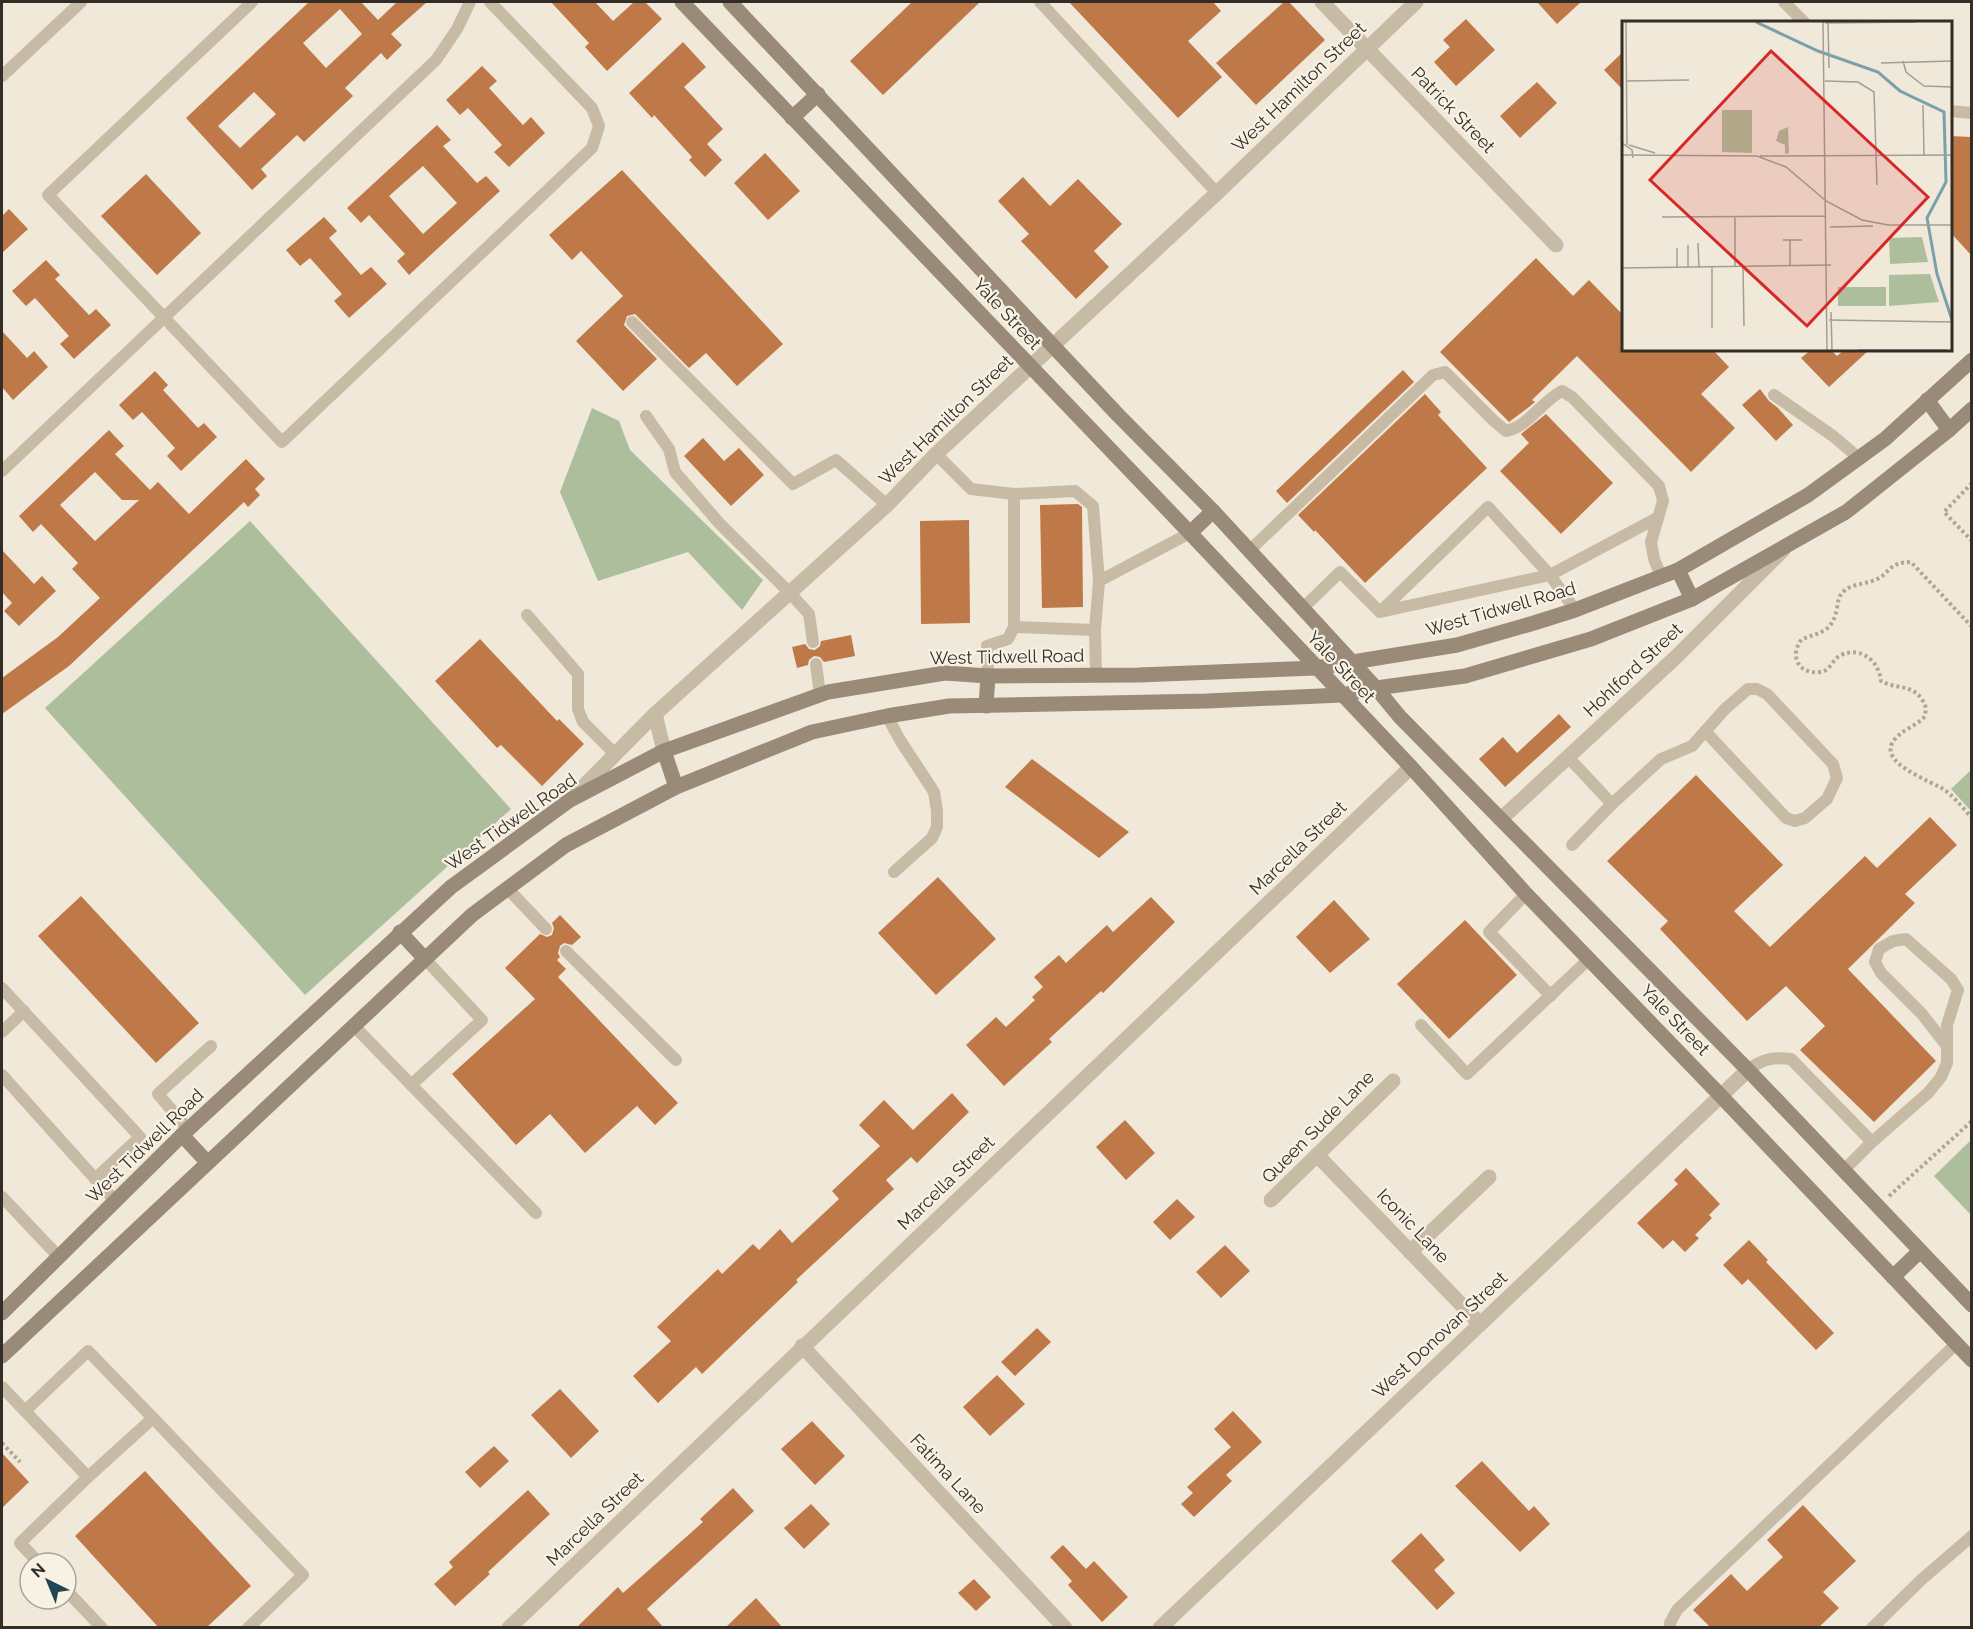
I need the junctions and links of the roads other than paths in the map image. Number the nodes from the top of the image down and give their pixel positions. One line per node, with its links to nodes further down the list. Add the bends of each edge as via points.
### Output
1 (81, 2): 13 (lane)
2 (252, 2): 20 (lane, via 48,195)
3 (470, 2): 20 (lane, via 436,60)
4 (490, 2): 20 (lane, via 592,108 599,126 592,148 282,442)
5 (682, 2): 17 (main road, Yale Street)
6 (730, 2): 14 (main road, Yale Street)
7 (1040, 2): 18 (lane)
8 (1322, 2): 12 (street, Patrick Street)
9 (1416, 2): 12 (street, West Hamilton Street)
10 (1784, 2): 11 (lane)
11 (1803, 21)
12 (1367, 49): 18 (street, West Hamilton Street); 19 (street, Patrick Street)
13 (2, 76)
14 (818, 94): 17 (main road); 22 (main road, Yale Street)
15 (1952, 111): 16 (lane)
16 (1971, 113)
17 (792, 118): 24 (main road, Yale Street)
18 (1217, 193): 22 (street, West Hamilton Street)
19 (1556, 245)
20 (164, 316): 32 (lane)
21 (632, 322): 34 (lane, via 793,484 836,460)
22 (1053, 345): 24 (street, West Hamilton Street); 35 (main road, Yale Street)
23 (1971, 360): 26 (main road, West Tidwell Road)
24 (1029, 367): 30 (street, West Hamilton Street); 37 (main road, Yale Street)
25 (1774, 395): 31 (lane)
26 (1927, 400): 29 (main road); 31 (main road, West Tidwell Road)
27 (1971, 409): 29 (main road)
28 (646, 416): 44 (lane, via 669,449 675,472 720,525)
29 (1949, 430): 38 (main road, via 1846,512)
30 (936, 454): 33 (lane, via 971,489); 34 (street, West Hamilton Street)
31 (1860, 459): 40 (main road, West Tidwell Road, via 1808,495)
32 (2, 471)
33 (1014, 495): 43 (lane, via 1075,491 1093,506); 50 (lane)
34 (887, 505): 44 (street, West Hamilton Street)
35 (1213, 511): 37 (main road); 39 (main road, Yale Street)
36 (1657, 518): 39 (lane, via 1663,501 1659,486 1572,397 1562,391 1552,396 1516,429 1506,431 1445,372 1433,375); 41 (lane); 42 (lane, via 1651,542)
37 (1190, 533): 43 (lane); 55 (main road, Yale Street)
38 (1788, 546): 45 (main road); 67 (street, Hohlford Street, via 1685,649)
39 (1249, 551): 46 (main road, Yale Street)
40 (1678, 570): 42 (main road, West Tidwell Road); 45 (main road)
41 (1550, 575): 47 (lane); 48 (lane); 48 (lane, via 1488,507)
42 (1661, 576): 47 (main road, West Tidwell Road)
43 (1099, 581): 51 (lane)
44 (789, 592): 52 (lane, via 809,614); 62 (street, West Hamilton Street)
45 (1692, 599): 58 (main road, via 1591,639 1465,676)
46 (1302, 609): 48 (lane, via 1340,572); 53 (main road, Yale Street)
47 (1575, 610): 53 (main road, West Tidwell Road, via 1457,645)
48 (1380, 612)
49 (527, 615): 66 (lane, via 578,674 578,709 583,722)
50 (1014, 627): 51 (lane); 56 (lane, via 1008,639 987,646)
51 (1095, 630): 57 (lane)
52 (813, 642)
53 (1352, 662): 55 (main road, West Tidwell Road); 58 (main road, Yale Street)
54 (816, 664): 59 (lane)
55 (1316, 668): 57 (main road, West Tidwell Road); 60 (main road, Yale Street)
56 (988, 676): 57 (main road, West Tidwell Road); 59 (main road, West Tidwell Road, via 945,673); 61 (main road)
57 (1096, 676)
58 (1376, 688): 60 (main road); 72 (main road, Yale Street)
59 (820, 695): 65 (main road, West Tidwell Road)
60 (1342, 695): 61 (main road); 68 (main road, Yale Street)
61 (986, 706): 63 (main road, via 949,706)
62 (655, 714): 65 (street); 66 (street, West Hamilton Street)
63 (887, 716): 69 (main road, via 812,732); 74 (lane, via 934,792 937,811 932,838)
64 (1706, 731): 64 (lane, via 1786,818 1806,818 1827,799 1837,778 1833,764 1767,694 1757,689 1748,689); 71 (lane, via 1692,746 1661,759)
65 (664, 751): 69 (main road); 70 (main road, West Tidwell Road)
66 (615, 754): 70 (street, West Hamilton Street)
67 (1568, 757): 71 (lane); 72 (street, Hohlford Street)
68 (1411, 767): 76 (main road, Yale Street); 115 (street, Marcella Street)
69 (676, 787): 75 (main road, via 566,845)
70 (570, 800): 78 (main road, West Tidwell Road, via 451,887)
71 (1612, 804): 73 (lane)
72 (1501, 819): 91 (main road, Yale Street)
73 (1572, 845)
74 (894, 872)
75 (508, 889): 77 (lane); 80 (main road, via 472,915)
76 (1526, 894): 81 (main road, Yale Street); 83 (lane, via 1489,932)
77 (546, 929)
78 (400, 932): 80 (main road); 96 (main road, West Tidwell Road)
79 (566, 951): 90 (lane)
80 (425, 959): 85 (main road); 94 (lane, via 482,1020)
81 (1589, 959): 83 (lane); 95 (main road, Yale Street)
82 (2, 988): 84 (lane)
83 (1551, 996): 86 (lane, via 1467,1074)
84 (24, 1011): 87 (lane); 102 (lane, via 140,1137)
85 (353, 1025): 94 (lane); 99 (main road)
86 (1421, 1025)
87 (2, 1032)
88 (211, 1046): 96 (lane, via 158,1094)
89 (1947, 1046): 89 (lane, via 1947,1025 1958,990 1952,979 1906,939 1879,949 1875,962 1881,973); 97 (lane, via 1947,1063 1941,1077)
90 (676, 1059)
91 (1748, 1070): 95 (street, West Donovan Street); 97 (lane, via 1761,1060 1791,1059); 100 (main road, Yale Street)
92 (2, 1075): 102 (lane)
93 (1393, 1081): 98 (street, Queen Sude Lane)
94 (411, 1085): 106 (lane)
95 (1720, 1095): 110 (main road, Yale Street); 113 (street, West Donovan Street)
96 (185, 1132): 99 (main road); 105 (main road, West Tidwell Road)
97 (1872, 1142): 100 (lane)
98 (1317, 1155): 104 (street, Queen Sude Lane); 108 (street, Iconic Lane)
99 (207, 1162): 116 (main road)
100 (1844, 1170): 107 (main road, Yale Street)
101 (1489, 1177): 108 (street)
102 (95, 1179): 105 (lane)
103 (2, 1197): 109 (lane)
104 (1271, 1200)
105 (116, 1202): 109 (main road, West Tidwell Road)
106 (536, 1213)
107 (1920, 1251): 110 (main road); 111 (main road, Yale Street)
108 (1410, 1252): 113 (street, Iconic Lane)
109 (59, 1257): 112 (main road, West Tidwell Road)
110 (1893, 1277): 114 (main road, Yale Street)
111 (1971, 1305)
112 (2, 1313)
113 (1480, 1324): 129 (street, West Donovan Street)
114 (1956, 1344): 117 (main road, Yale Street); 130 (lane, via 1677,1610)
115 (802, 1346): 127 (street, Marcella Street); 128 (street, Fatima Lane)
116 (2, 1356)
117 (1971, 1360)
118 (2, 1387): 119 (lane)
119 (25, 1411): 120 (lane, via 88,1352); 121 (lane)
120 (153, 1418): 121 (lane); 126 (lane, via 303,1575)
121 (88, 1477): 123 (lane, via 20,1543)
122 (1971, 1536): 131 (lane)
123 (28, 1551)
124 (78, 1603): 125 (lane)
125 (102, 1628)
126 (248, 1628)
127 (509, 1628)
128 (1065, 1628)
129 (1160, 1628)
130 (1670, 1628)
131 (1872, 1628)

